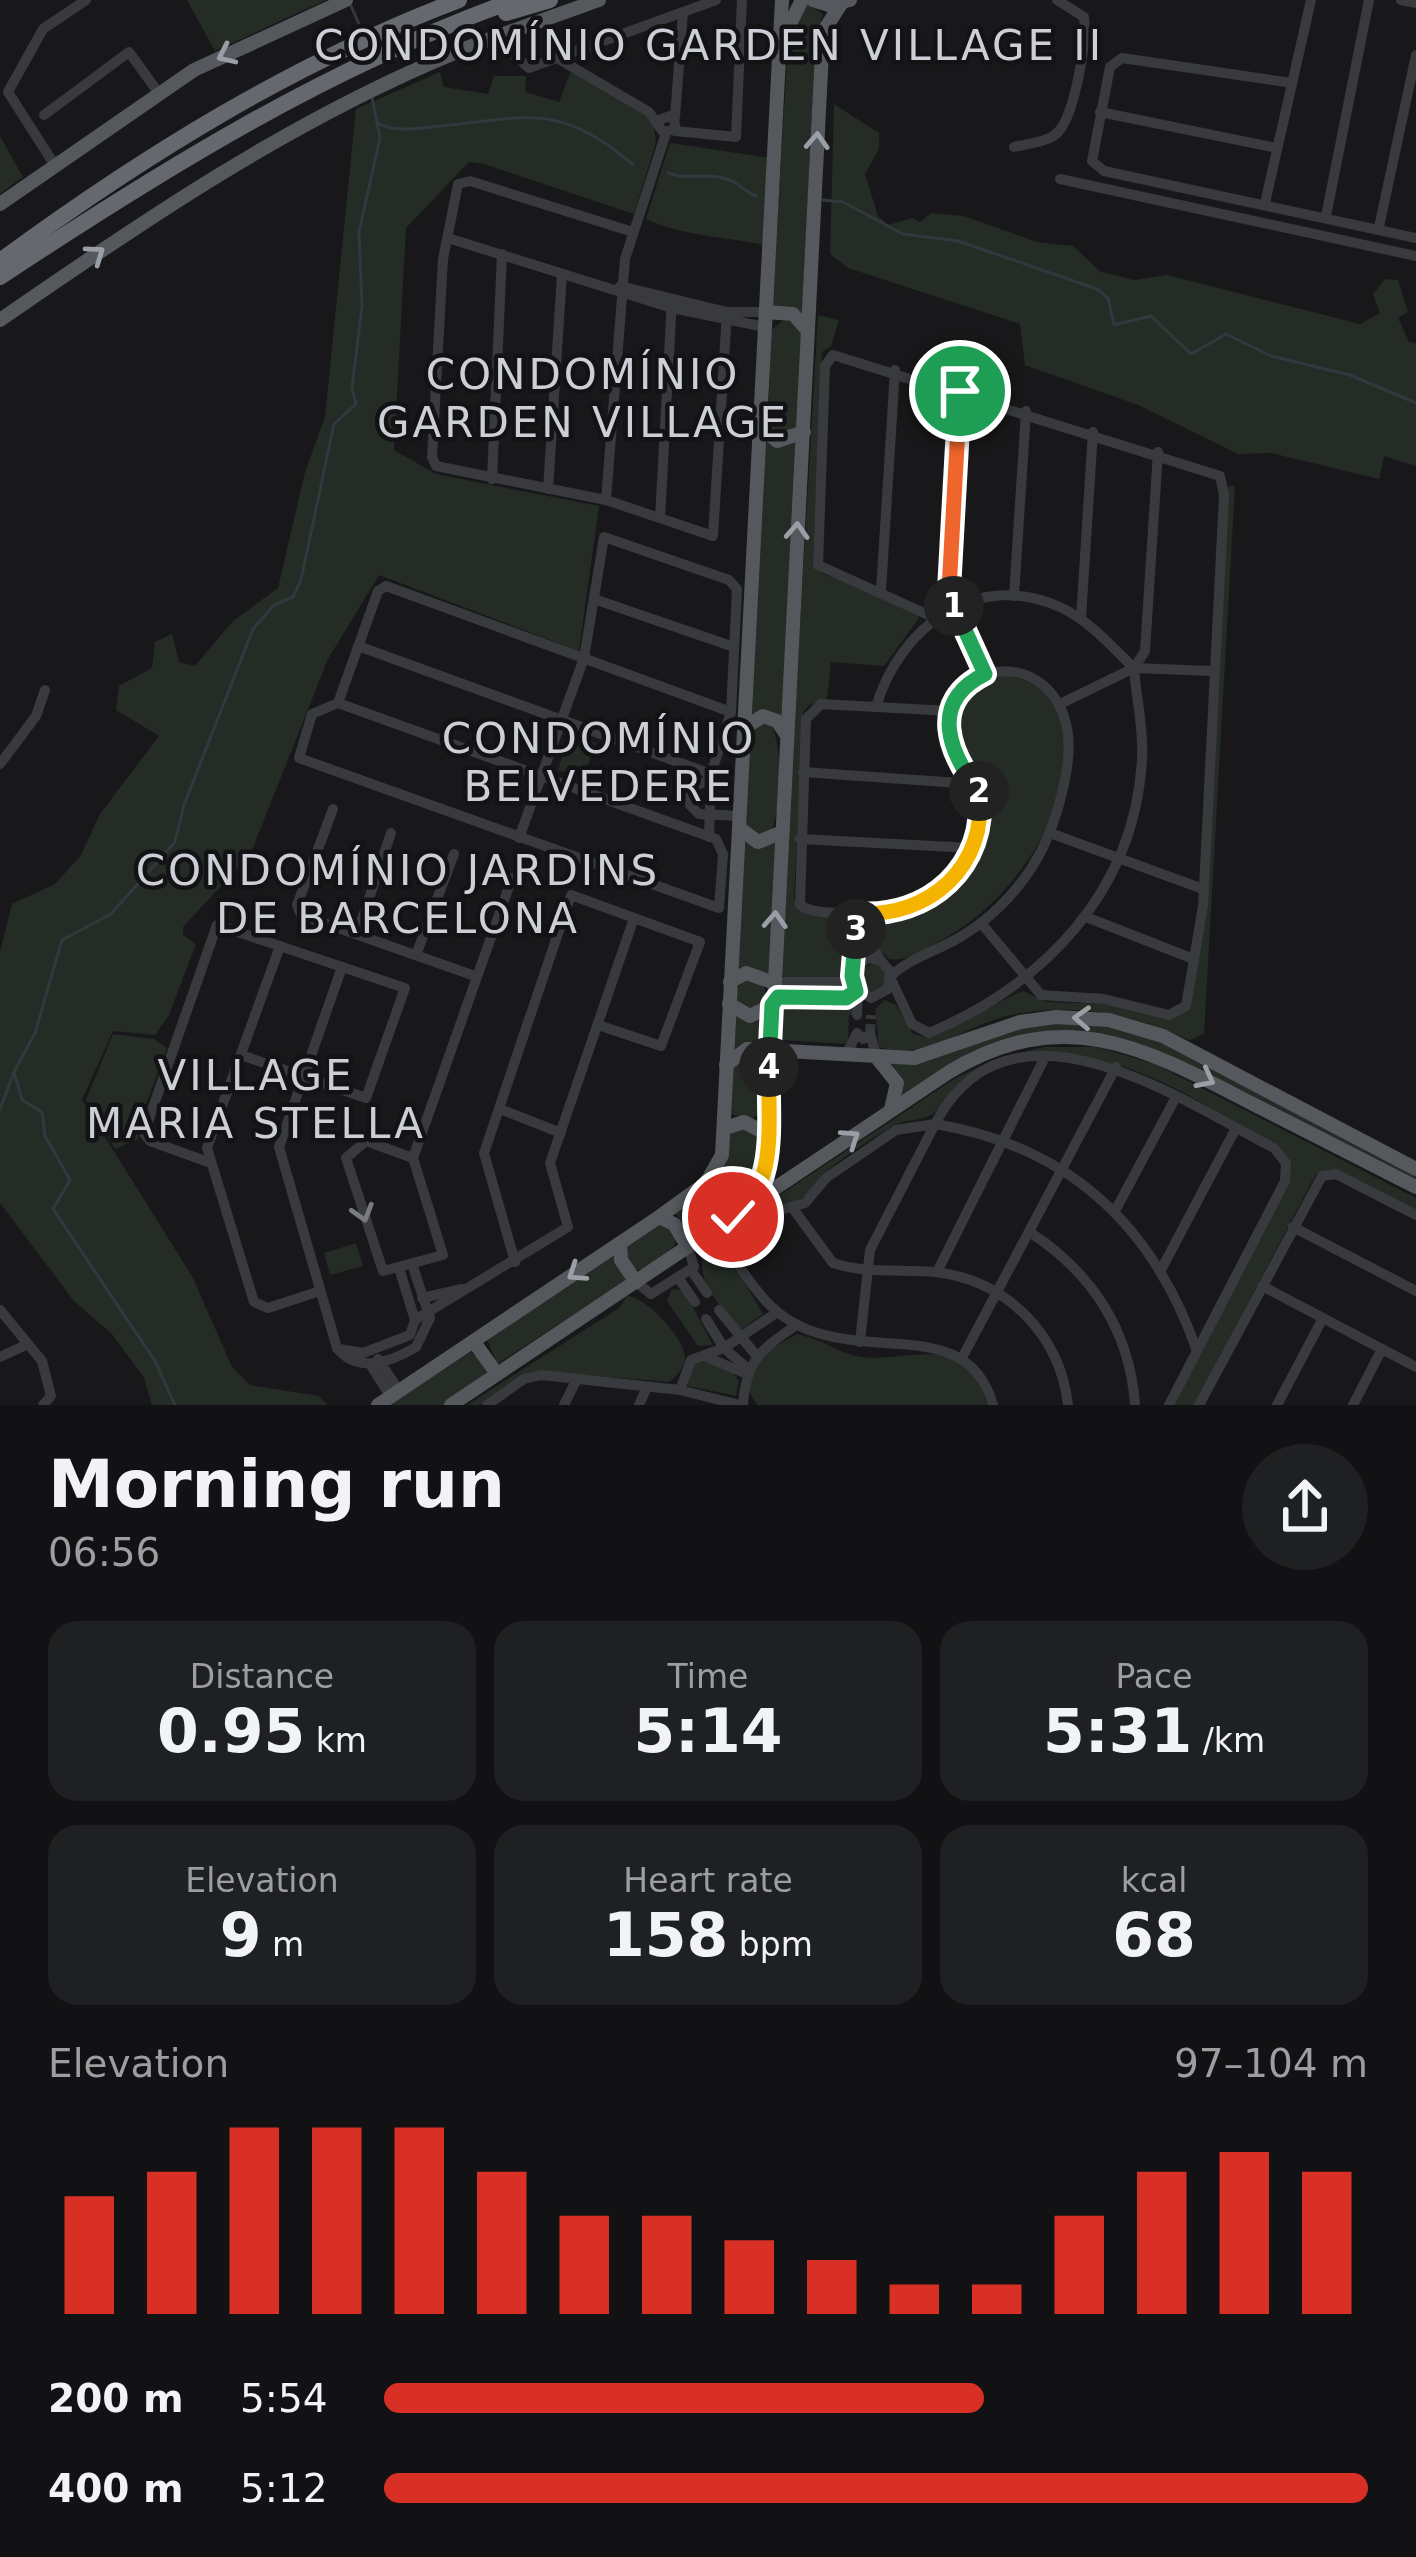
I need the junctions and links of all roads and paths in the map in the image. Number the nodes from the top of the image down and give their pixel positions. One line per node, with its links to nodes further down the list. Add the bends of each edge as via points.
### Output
1 (86, 0): 33 (street, via 44,29 8,92)
2 (444, 0): 19 (highway)
3 (459, 0): 19 (highway)
4 (515, 0): 21 (highway)
5 (550, 0): 21 (highway)
6 (599, 0): 51 (main road, one-way to 6, via 270,144 451,54)
7 (716, 0): 20 (street)
8 (742, 0): 30 (street, via 736,137)
9 (782, 0): 22 (main road)
10 (802, 0): 22 (main road)
11 (813, 0): 16 (main road)
12 (1057, 0): 31 (street, via 1084,17 1077,80 1062,129)
13 (1311, 0): 26 (street)
14 (1370, 0): 37 (street)
15 (1402, 0): 18 (street)
16 (845, 2): 52 (main road, one-way to 16, via 823,32)
17 (339, 3): 27 (main road, one-way to 27)
18 (1416, 3)
19 (427, 12): 44 (highway, via 152,154)
20 (683, 12): 25 (street); 30 (street)
21 (440, 27): 46 (highway, via 176,161)
22 (782, 40): 50 (main road)
23 (511, 52): 25 (street, via 529,68)
24 (1416, 55): 38 (street)
25 (557, 58): 30 (street)
26 (1292, 83): 28 (street, via 1117,60); 32 (street)
27 (158, 92): 29 (street, via 129,52); 33 (main road)
28 (1100, 112): 32 (street); 35 (street, via 1096,166)
29 (44, 115)
30 (668, 123): 39 (street)
31 (1014, 147)
32 (1277, 148): 35 (street)
33 (54, 164): 36 (main road)
34 (1060, 179): 43 (street)
35 (1265, 203): 37 (street)
36 (0, 204)
37 (1326, 216): 38 (street)
38 (1379, 227): 41 (street)
39 (633, 232): 40 (street, via 461,181); 47 (street)
40 (448, 238): 42 (street); 60 (street, via 432,457 436,466)
41 (1416, 238)
42 (502, 254): 45 (street); 60 (street)
43 (1416, 256)
44 (0, 261)
45 (562, 274): 47 (street); 61 (street)
46 (0, 277)
47 (617, 289): 48 (street); 62 (street)
48 (672, 304): 49 (street); 63 (street)
49 (727, 317): 50 (street); 63 (street, via 713,536)
50 (758, 319): 52 (main road, via 793,314); 56 (main road)
51 (0, 320)
52 (807, 330): 57 (main road)
53 (895, 370): 54 (street); 64 (street); 64 (street, via 833,355 826,367 818,565)
54 (960, 391): 55 (street); 67 (street)
55 (1027, 411): 58 (street); 65 (street)
56 (760, 427): 57 (main road, via 777,441); 83 (main road)
57 (804, 432): 84 (main road, one-way to 57)
58 (1093, 432): 59 (street); 69 (street)
59 (1158, 452): 73 (street, via 1145,651); 74 (street, via 1220,476)
60 (492, 479): 61 (street)
61 (548, 489): 62 (street)
62 (606, 500): 63 (street)
63 (660, 518)
64 (881, 590): 68 (street)
65 (1014, 596): 67 (street); 69 (street)
66 (594, 598): 71 (street); 71 (street, via 604,537 736,585); 72 (street)
67 (954, 607): 68 (street); 75 (street)
68 (933, 617): 79 (street, via 892,663)
69 (1081, 618): 73 (street)
70 (358, 646): 72 (street, via 386,586); 77 (street); 82 (street)
71 (734, 647): 81 (street)
72 (584, 658): 81 (street); 82 (street)
73 (1134, 668): 74 (street); 78 (street); 105 (street, via 1142,761)
74 (1213, 671): 107 (street)
75 (985, 674): 78 (street, via 1031,674); 80 (street)
76 (45, 690): 86 (street)
77 (338, 703): 88 (street); 100 (street, via 312,714 299,758)
78 (1062, 703): 98 (street, via 1067,770)
79 (877, 707): 80 (street); 87 (street, via 814,707)
80 (950, 711): 85 (street)
81 (731, 712): 90 (street)
82 (562, 718): 88 (street); 90 (street)
83 (744, 728): 84 (main road, via 763,716); 92 (main road)
84 (786, 734): 99 (main road)
85 (957, 763): 89 (street); 91 (street)
86 (0, 764)
87 (803, 772): 89 (street); 102 (street)
88 (541, 777): 97 (street); 100 (street)
89 (945, 779): 91 (street)
90 (712, 782): 92 (street); 94 (street); 94 (street, via 698,783 688,796)
91 (973, 784): 103 (street, via 981,794)
92 (741, 793): 95 (main road)
93 (333, 808): 113 (street, via 298,910)
94 (706, 814): 95 (street); 97 (street); 101 (street)
95 (740, 822): 99 (main road, via 758,842); 123 (main road)
96 (391, 832): 113 (street)
97 (696, 832): 101 (street)
98 (1050, 832): 105 (street); 112 (street, via 1024,878)
99 (780, 833): 124 (main road, one-way to 99)
100 (519, 838): 101 (street, via 718,908 723,854)
101 (712, 838)
102 (800, 839): 103 (street); 108 (street, via 800,904)
103 (972, 848): 109 (street, via 928,900)
104 (454, 854): 115 (street)
105 (1119, 858): 107 (street); 110 (street)
106 (512, 878): 120 (street)
107 (1203, 890): 117 (street)
108 (857, 913): 109 (street); 125 (street)
109 (872, 914): 118 (street, via 872,946)
110 (1086, 917): 117 (street); 122 (street)
111 (634, 918): 132 (street); 132 (street, via 700,942 661,1046); 144 (street, via 571,895)
112 (981, 923): 116 (street); 122 (street)
113 (357, 934): 115 (street)
114 (280, 946): 119 (street); 135 (street); 153 (street, via 217,925 145,1137)
115 (416, 955): 120 (street)
116 (920, 957): 118 (street); 121 (street)
117 (1191, 958): 122 (street, via 1182,1011 1169,1015 1041,995)
118 (883, 962): 121 (street); 125 (street, via 868,958)
119 (342, 967): 142 (street); 142 (street, via 405,988 366,1098)
120 (476, 976): 152 (street)
121 (891, 977): 126 (street); 129 (street)
122 (1025, 980): 129 (street, via 922,1033)
123 (730, 982): 124 (main road, via 746,973); 127 (main road)
124 (772, 982): 125 (street); 128 (main road)
125 (855, 984): 126 (street); 128 (street, via 846,998 786,994); 130 (street)
126 (878, 996): 129 (street); 131 (street)
127 (729, 1004): 128 (main road, via 749,1016); 139 (main road)
128 (772, 1005): 133 (main road)
129 (903, 1006)
130 (857, 1015)
131 (871, 1016)
132 (598, 1025): 149 (street)
133 (770, 1051): 136 (main road); 139 (main road, via 738,1052); 150 (main road)
134 (934, 1053): 138 (main road); 141 (main road); 154 (main road, one-way to 134, via 1177,1043 1122,1023 1074,1016 1020,1022)
135 (241, 1055): 142 (street); 153 (street, via 207,1148)
136 (845, 1056): 138 (main road); 138 (street, via 863,1034)
137 (1045, 1057): 140 (street); 146 (street, via 957,1088); 151 (street)
138 (877, 1058): 145 (main road, via 897,1083)
139 (726, 1065): 147 (main road)
140 (1116, 1067): 143 (street); 155 (street)
141 (949, 1072): 145 (main road); 157 (main road, one-way to 157, via 1042,1038 1094,1036 1132,1045)
142 (304, 1077): 178 (street, via 280,1160)
143 (1176, 1097): 148 (street); 160 (street)
144 (500, 1109): 149 (street); 168 (street, via 484,1154)
145 (888, 1113): 158 (main road, one-way to 145)
146 (935, 1124): 151 (street); 159 (street, via 896,1130); 170 (street)
147 (725, 1128): 150 (main road, via 750,1123); 156 (main road, via 719,1165)
148 (1236, 1128): 171 (street); 199 (street, via 1274,1148 1286,1163 1285,1181)
149 (561, 1133): 168 (street, via 550,1163 568,1227)
150 (767, 1134): 158 (main road, via 764,1184)
151 (1004, 1141): 155 (street); 173 (street)
152 (413, 1158): 169 (street, via 443,1256); 169 (street, one-way to 169, via 366,1141 346,1157 380,1268)
153 (212, 1162): 178 (street, via 257,1306)
154 (1416, 1168)
155 (1063, 1170): 160 (street); 165 (street)
156 (706, 1183): 162 (main road); 163 (main road, via 711,1206)
157 (1416, 1187)
158 (754, 1203): 163 (main road)
159 (794, 1210): 170 (street, via 833,1263); 187 (street, via 774,1212 733,1245)
160 (1115, 1211): 171 (street)
161 (1416, 1215): 164 (street, via 1326,1174)
162 (659, 1217): 166 (main road); 167 (main road)
163 (733, 1217): 167 (main road)
164 (1293, 1227): 177 (street); 179 (street)
165 (1031, 1233): 181 (street); 222 (street, via 1072,1264 1107,1310 1129,1362)
166 (620, 1243): 175 (main road); 194 (main road, one-way to 194)
167 (688, 1247): 172 (street); 175 (main road)
168 (515, 1262): 176 (street)
169 (406, 1266): 182 (street); 183 (street)
170 (865, 1268): 173 (street); 195 (street)
171 (1162, 1268): 199 (street)
172 (691, 1270): 174 (street); 180 (street)
173 (937, 1273): 181 (street)
174 (680, 1279): 175 (street, via 651,1294); 184 (street)
175 (636, 1282): 208 (main road)
176 (477, 1286): 182 (street); 188 (street)
177 (1262, 1286): 189 (street); 224 (street)
178 (320, 1291): 205 (street, via 337,1348)
179 (1416, 1291)
180 (707, 1293)
181 (998, 1293): 204 (street); 221 (street, via 1047,1340)
182 (423, 1298): 183 (street); 188 (street)
183 (410, 1302): 191 (street)
184 (695, 1302)
185 (0, 1310): 196 (street)
186 (719, 1310): 193 (street)
187 (776, 1313): 192 (street); 193 (street)
188 (429, 1314): 191 (street); 200 (street, via 426,1336)
189 (1322, 1318): 198 (street); 225 (street)
190 (706, 1319): 197 (street)
191 (416, 1320): 200 (street)
192 (795, 1326): 195 (street); 201 (street)
193 (741, 1337): 197 (street); 201 (street)
194 (474, 1342): 208 (main road); 212 (main road)
195 (860, 1342): 204 (street, via 929,1346)
196 (26, 1345): 203 (street); 213 (street, via 49,1374)
197 (724, 1348): 202 (street); 207 (street)
198 (1382, 1349): 206 (street); 226 (street)
199 (1197, 1351): 223 (street)
200 (394, 1352): 205 (street); 212 (street)
201 (755, 1354): 207 (street)
202 (702, 1356): 207 (street); 211 (street, via 686,1366)
203 (0, 1357)
204 (962, 1358): 220 (street)
205 (374, 1359): 212 (street)
206 (1416, 1367)
207 (746, 1370): 219 (street)
208 (496, 1374): 215 (main road)
209 (577, 1379): 210 (street); 216 (street, via 532,1376); 217 (street)
210 (647, 1387): 211 (street); 218 (street)
211 (680, 1390): 214 (street)
212 (395, 1394)
213 (47, 1400)
214 (715, 1402): 219 (street)
215 (451, 1405)
216 (487, 1405)
217 (564, 1405)
218 (639, 1405)
219 (741, 1405)
220 (993, 1405)
221 (1068, 1405)
222 (1135, 1405)
223 (1169, 1405)
224 (1199, 1405)
225 (1277, 1405)
226 (1353, 1405)

